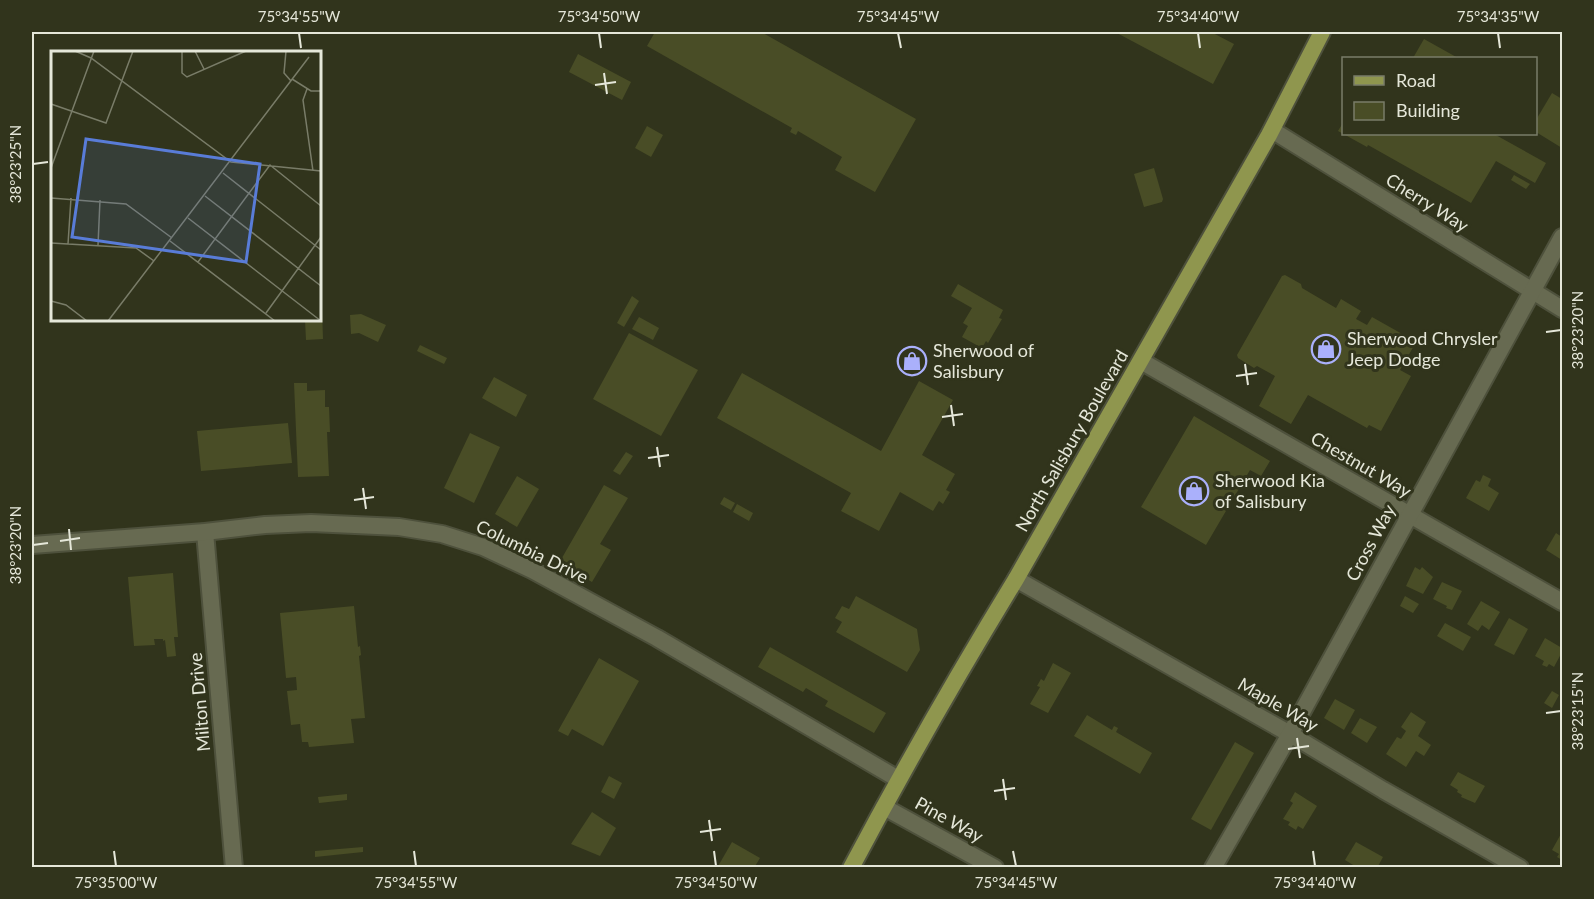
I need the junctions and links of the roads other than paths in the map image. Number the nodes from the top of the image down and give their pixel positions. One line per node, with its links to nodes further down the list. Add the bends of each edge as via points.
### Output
1 (1322, 32): 2 (main road, North Salisbury Boulevard)
2 (1272, 130): 4 (street, Cherry Way); 6 (main road, North Salisbury Boulevard)
3 (1563, 237): 4 (street, Cross Way)
4 (1534, 292): 5 (street, Cherry Way); 7 (street, Cross Way)
5 (1563, 309)
6 (1141, 361): 7 (street, Chestnut Way); 10 (main road, North Salisbury Boulevard)
7 (1409, 515): 11 (street, Chestnut Way); 12 (street, Cross Way)
8 (206, 532): 9 (street, Columbia Drive); 13 (street, Columbia Drive, via 311,523 399,527 442,534 483,547 665,642); 15 (street, Milton Drive)
9 (32, 545)
10 (1016, 579): 12 (street, Maple Way); 13 (main road, North Salisbury Boulevard)
11 (1563, 602)
12 (1290, 734): 18 (street, Cross Way); 19 (street, Maple Way)
13 (898, 779): 14 (main road, North Salisbury Boulevard)
14 (884, 807): 16 (main road, North Salisbury Boulevard); 17 (street, Pine Way)
15 (234, 867)
16 (851, 867)
17 (995, 867)
18 (1213, 867)
19 (1520, 867)

